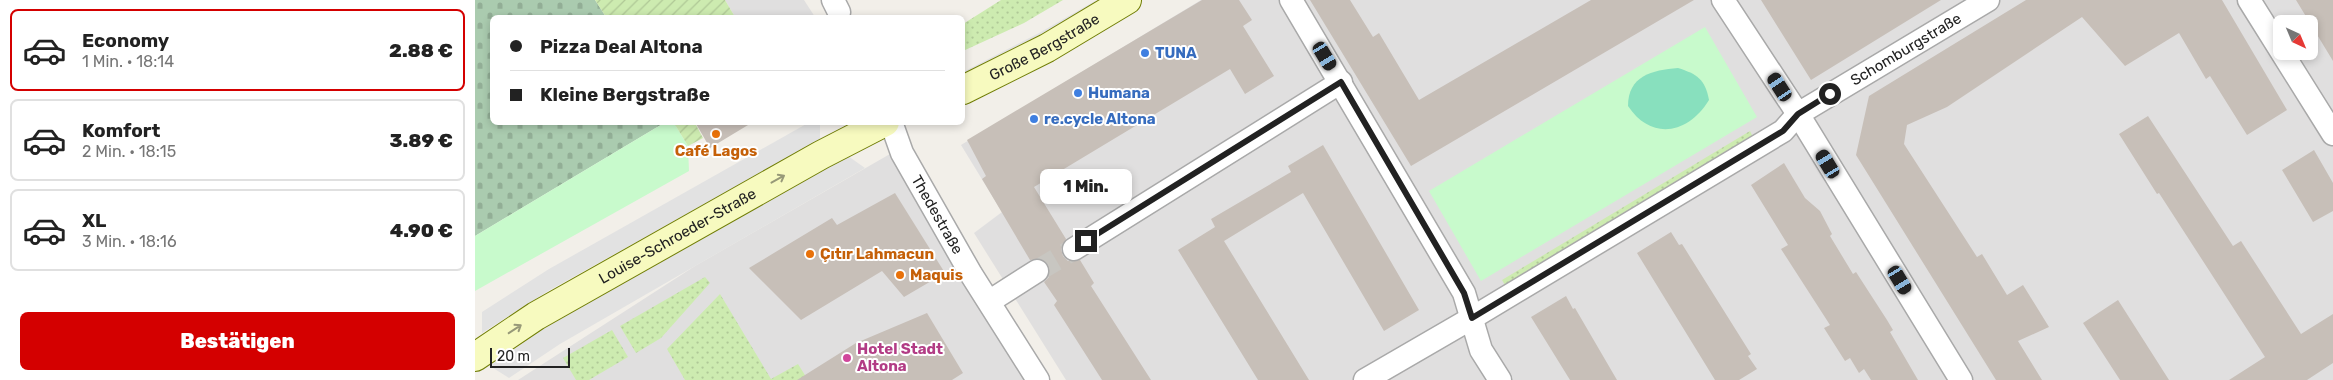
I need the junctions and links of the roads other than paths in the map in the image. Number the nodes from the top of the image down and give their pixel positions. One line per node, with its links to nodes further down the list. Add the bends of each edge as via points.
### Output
1 (1127, 0): 7 (street, Große Bergstraße, via 1047,48)
2 (1291, 0): 6 (street)
3 (1723, 0): 8 (street)
4 (1989, 0): 8 (street, Schomburgstraße)
5 (2249, 0): 11 (street)
6 (1341, 82): 12 (street); 15 (street, via 1464,293)
7 (965, 89)
8 (1798, 114): 15 (street, Schomburgstraße, via 1783,131); 20 (street)
9 (879, 125): 16 (street, Louise-Schroeder-Straße, one-way to 9, via 544,311)
10 (892, 125): 14 (street, Thedestraße, via 905,158)
11 (2333, 134)
12 (1074, 249)
13 (1037, 272): 14 (street)
14 (989, 301): 17 (street, Thedestraße)
15 (1472, 318): 18 (street, Schomburgstraße); 19 (street, via 1481,350)
16 (475, 357)
17 (1038, 380)
18 (1365, 380)
19 (1500, 380)
20 (1961, 380)

